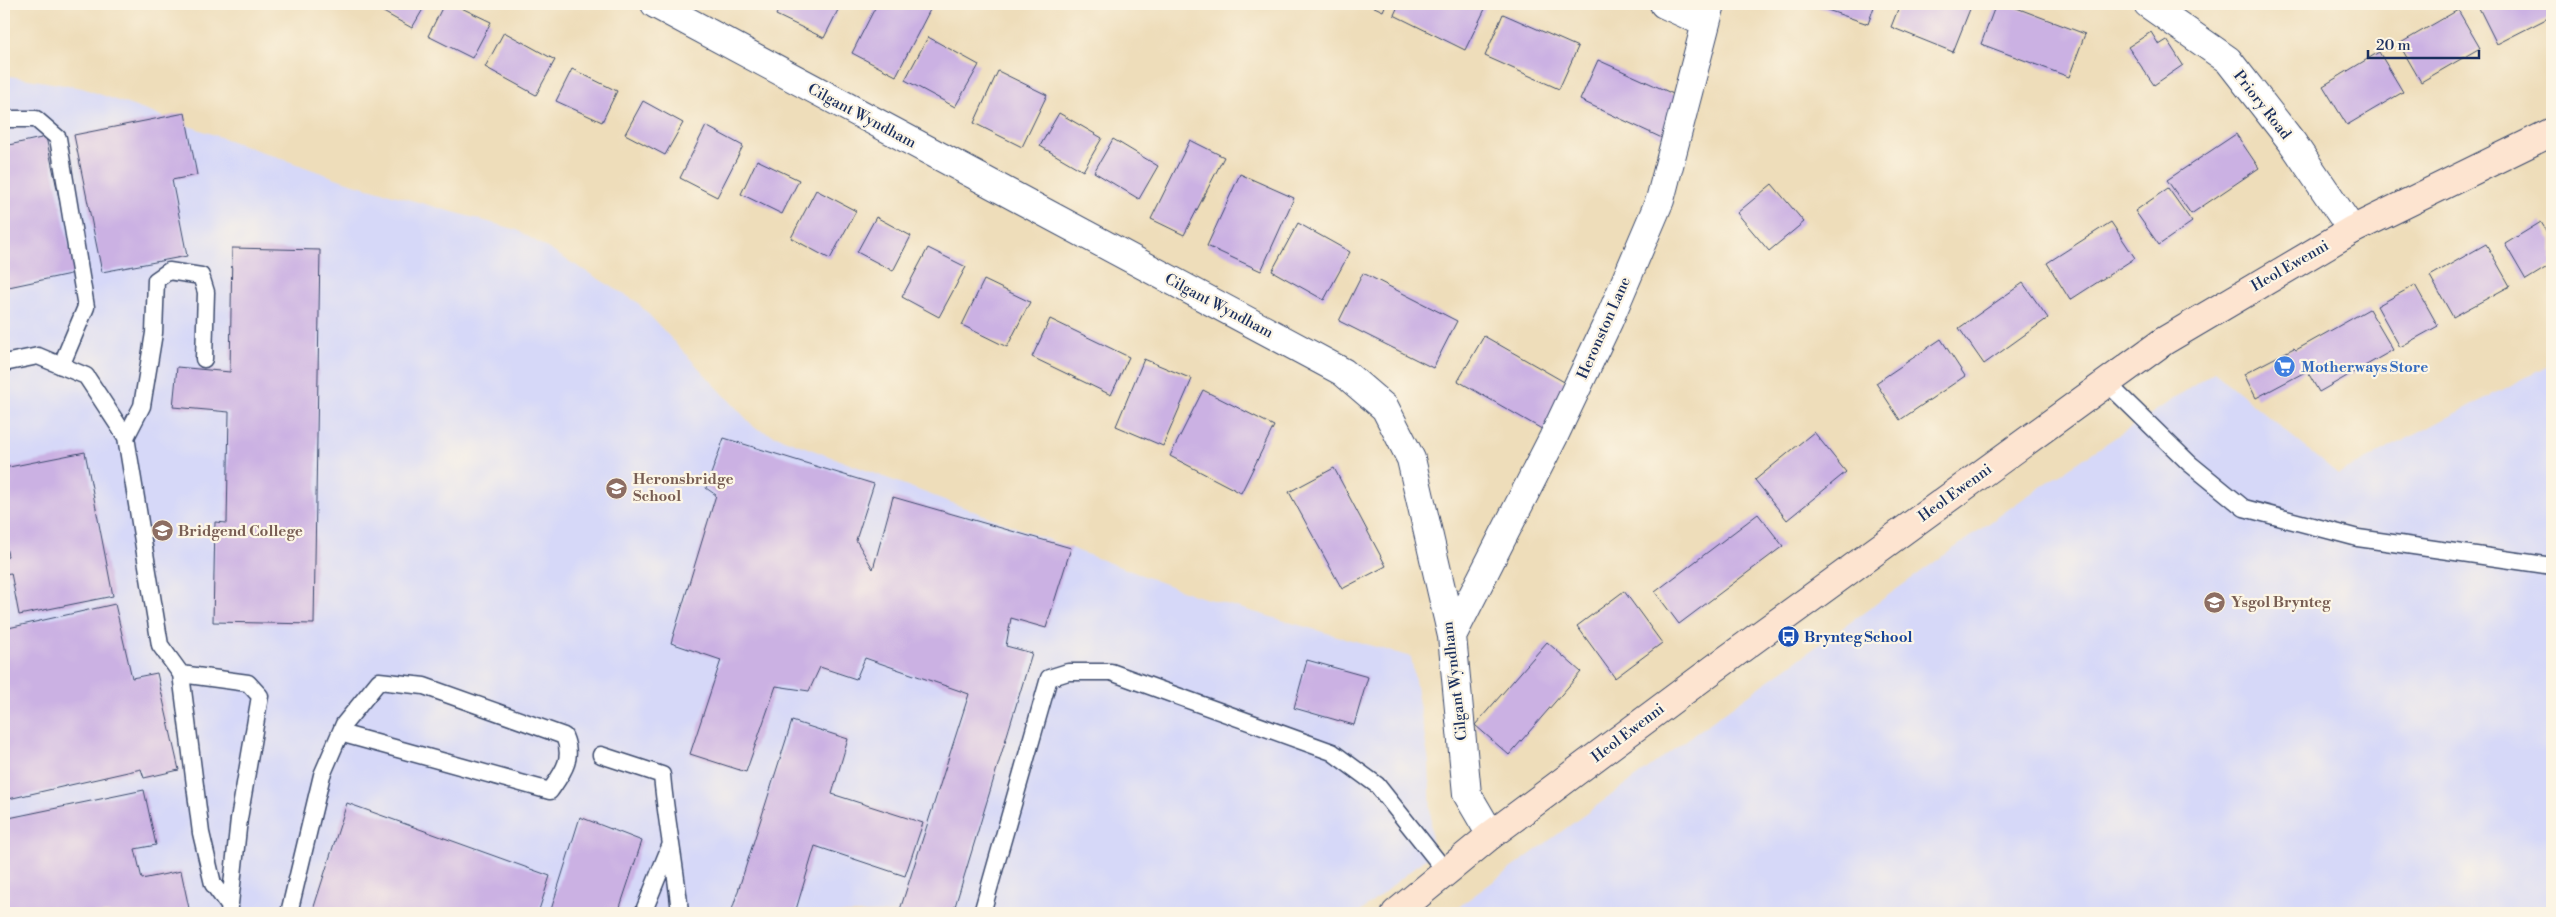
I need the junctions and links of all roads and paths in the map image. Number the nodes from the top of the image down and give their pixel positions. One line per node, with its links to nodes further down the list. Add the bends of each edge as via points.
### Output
1 (655, 4): 14 (street, Cilgant Wyndham, via 1343,372 1385,408 1412,459)
2 (1664, 4): 4 (street)
3 (2148, 4): 7 (street, Priory Road, via 2228,60 2292,142)
4 (1708, 13): 14 (street, Heronston Lane, via 1660,200 1554,438)
5 (4, 119): 10 (lane, via 36,119 58,138 86,307)
6 (2552, 132): 7 (street, Heol Ewenni)
7 (2352, 230): 11 (street, Heol Ewenni, via 2164,340)
8 (204, 359): 12 (lane, via 206,292 201,276 169,271 156,280 154,333 142,406)
9 (4, 363): 10 (lane, via 38,356)
10 (61, 366): 12 (lane, via 86,376)
11 (2106, 382): 13 (lane, via 2189,463 2244,508 2358,538); 18 (street, Heol Ewenni)
12 (126, 437): 15 (lane, via 160,645)
13 (2552, 566)
14 (1452, 636): 18 (street, Cilgant Wyndham, via 1467,794)
15 (181, 674): 21 (lane, via 201,833 213,884); 21 (lane, via 248,682 260,696 239,819)
16 (340, 733): 16 (lane, via 378,681 424,686 564,736 570,749 564,771 550,791); 22 (lane, via 322,775)
17 (601, 755): 19 (lane, via 662,775)
18 (1491, 835): 20 (street, Heol Ewenni)
19 (671, 844): 23 (lane); 24 (lane)
20 (1447, 873): 25 (lane, via 1377,785 1332,752 1111,672 1068,672 1049,678); 26 (street, Heol Ewenni)
21 (229, 910)
22 (289, 913)
23 (643, 913)
24 (680, 913)
25 (982, 913)
26 (1396, 913)

